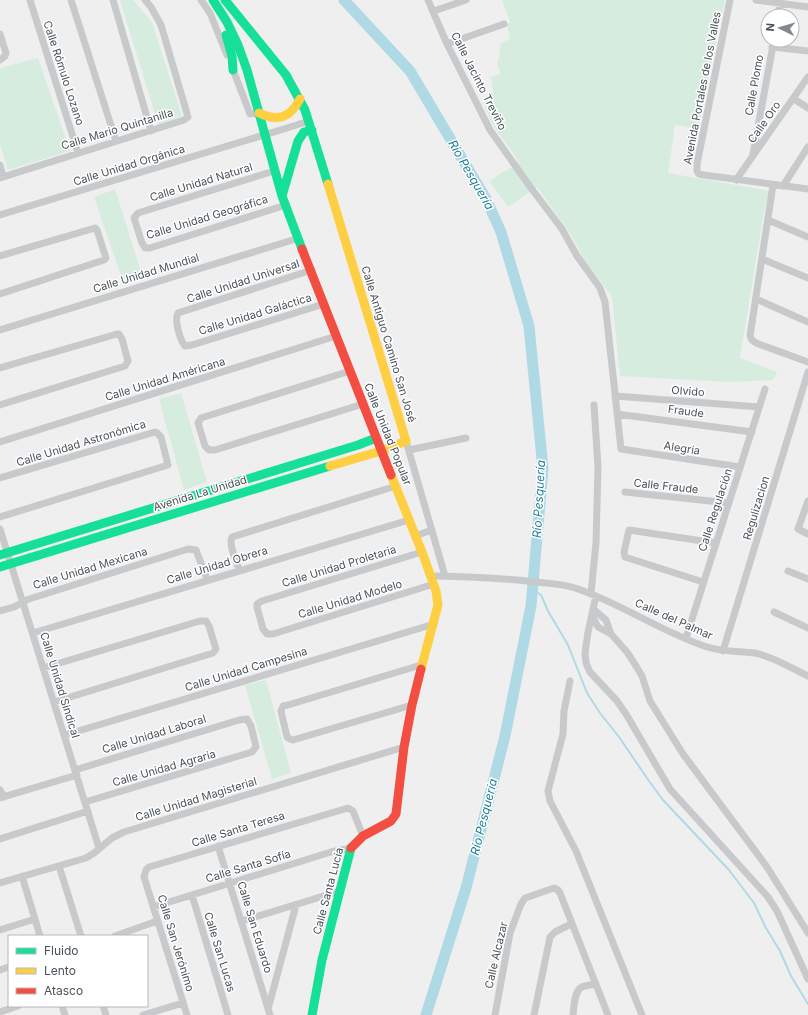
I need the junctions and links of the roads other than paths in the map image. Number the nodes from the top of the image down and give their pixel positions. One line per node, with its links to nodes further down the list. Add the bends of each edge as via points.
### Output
1 (30, 0): 35 (street, Calle Rómulo Lozano)
2 (71, 0): 33 (street)
3 (113, 0): 31 (street)
4 (145, 0): 31 (street, Calle Mario Quintanilla, via 161,25 188,117)
5 (201, 0): 24 (street, via 216,25)
6 (225, 0): 26 (street, Calle Antiguo Camino San José, via 286,75)
7 (428, 0): 16 (street, Calle Jacinto Treviño)
8 (466, 0): 16 (street)
9 (730, 0): 40 (street, Avenida Portales de los Valles, via 696,164 699,174)
10 (756, 0): 11 (street)
11 (772, 1): 13 (street)
12 (214, 2): 24 (street, via 228,42); 29 (street, Calle Unidad Popular, via 231,31)
13 (780, 3): 14 (street); 15 (street)
14 (808, 7)
15 (779, 8)
16 (434, 11): 19 (street, Calle Jacinto Treviño)
17 (504, 24): 19 (street)
18 (0, 34): 23 (street, via 6,54)
19 (447, 44): 67 (street, Calle Jacinto Treviño, via 490,130 562,229 577,256 600,288 605,302)
20 (772, 48): 36 (street, Calle Plomo)
21 (793, 48): 22 (street)
22 (808, 51)
23 (0, 60)
24 (233, 70): 29 (street, via 250,114)
25 (808, 77): 27 (street, Calle Oro)
26 (300, 99): 29 (street, via 294,111 282,118); 30 (street, Calle Antiguo Camino San José)
27 (794, 99): 28 (street); 36 (street, Calle Oro)
28 (808, 108)
29 (259, 113): 32 (street, Calle Unidad Popular)
30 (310, 125): 32 (street, Calle Unidad Orgánica); 44 (street, via 298,141); 77 (street, Calle Antiguo Camino San José)
31 (151, 131): 33 (street, Calle Mario Quintanilla)
32 (264, 135): 38 (street, Calle Unidad Popular); 46 (street, Calle Unidad Orgánica)
33 (116, 141): 35 (street, Calle Mario Quintanilla)
34 (808, 147): 42 (street)
35 (78, 153): 39 (street, Calle Mario Quintanilla)
36 (752, 158): 40 (street, Calle Oro)
37 (0, 165): 39 (street)
38 (274, 171): 44 (street, Calle Unidad Popular); 47 (street, Calle Unidad Natural)
39 (2, 177)
40 (736, 180): 41 (street)
41 (773, 185): 42 (street); 48 (street)
42 (783, 186): 43 (street)
43 (808, 189)
44 (282, 196): 45 (street, Calle Unidad Popular)
45 (286, 205): 47 (street, Calle Unidad Geográfica, via 147,248 143,246); 50 (street, Calle Unidad Popular)
46 (0, 215)
47 (135, 216)
48 (768, 220): 49 (street); 52 (street)
49 (808, 237)
50 (299, 238): 53 (street, Calle Unidad Popular); 59 (street, Calle Unidad Mundial)
51 (0, 256): 55 (street, via 96,228 106,259)
52 (762, 258): 54 (street); 56 (street)
53 (312, 270): 57 (street, Calle Unidad Popular); 61 (street, Calle Unidad Universal, via 176,314 182,341 185,346)
54 (808, 278)
55 (0, 294)
56 (756, 299): 58 (street); 62 (street, via 750,329 752,340)
57 (324, 304): 60 (street, Calle Unidad Popular); 61 (street, Calle Unidad Galáctica)
58 (808, 322)
59 (0, 330)
60 (336, 336): 64 (street, Calle Unidad Popular); 76 (street, Calle Unidad Américana)
61 (192, 345)
62 (808, 362)
63 (0, 368): 69 (street, via 115,334 119,334 122,339 128,358 128,364)
64 (350, 371): 68 (street, Calle Unidad Popular); 68 (street, via 200,418 198,423 206,446 209,450 214,450)
65 (808, 372): 115 (street, Regulizacion)
66 (765, 389): 71 (street, Calle Regulación)
67 (615, 396): 71 (street, Olvido); 72 (street, Calle Jacinto Treviño)
68 (363, 404): 74 (street, Calle Unidad Popular)
69 (0, 405)
70 (594, 405): 105 (street, via 598,467)
71 (759, 407): 73 (street, Calle Regulación)
72 (617, 414): 73 (street, Fraude); 78 (street, Calle Jacinto Treviño)
73 (752, 432): 80 (street, Calle Regulación)
74 (376, 438): 79 (street, Calle Unidad Popular); 94 (street, Avenida La Unidad)
75 (466, 438): 77 (street)
76 (0, 442)
77 (407, 445): 79 (street, Avenida La Unidad, via 401,444); 89 (street, Calle Antiguo Camino San José)
78 (621, 449): 80 (street, Alegria)
79 (381, 451): 82 (street, Calle Unidad Popular); 95 (street, Avenida La Unidad)
80 (740, 467): 85 (street, Calle Regulación)
81 (0, 478): 86 (street, Calle Unidad Astronómica, via 155,432 161,437 168,465)
82 (396, 486): 87 (street, Calle Unidad Popular); 97 (street, via 232,537)
83 (625, 492): 85 (street, Calle Fraude)
84 (808, 501): 90 (street, via 798,529)
85 (729, 503): 92 (street, Calle Regulación)
86 (0, 517)
87 (409, 520): 91 (street, Calle Unidad Popular); 97 (street, Calle Unidad Obrera)
88 (0, 529): 94 (street, Calle Unidad Sindical)
89 (432, 530): 91 (street); 99 (street, Calle Antiguo Camino San José)
90 (808, 534)
91 (415, 536): 93 (street, Calle Unidad Popular)
92 (716, 543): 104 (street, Calle Regulación); 104 (street, via 629,530 625,558)
93 (422, 552): 103 (street, Calle Unidad Popular); 113 (street, Calle Unidad Proletaria, via 262,601 257,607 263,629 267,634)
94 (4, 554): 95 (street, Calle Unidad Sindical)
95 (11, 563): 96 (street, Avenida La Unidad); 106 (street, Calle Unidad Sindical)
96 (0, 566)
97 (239, 570): 102 (street, Calle Unidad Obrera)
98 (788, 570): 101 (street)
99 (445, 576): 100 (street, Calle Unidad Modelo); 103 (street, Calle Unidad Modelo)
100 (479, 576): 105 (street, Calle del Palmar, via 556,584 574,587)
101 (808, 579)
102 (207, 580): 106 (street, Calle Unidad Mexicana, via 199,554 196,550 188,549); 112 (street, Calle Unidad Obrera)
103 (432, 580): 110 (street, Calle Unidad Popular, via 438,605); 113 (street, Calle Unidad Modelo)
104 (703, 582): 114 (street, Calle Regulación)
105 (593, 595): 109 (street); 114 (street, Calle del Palmar)
106 (23, 603): 107 (street, Calle Unidad Mexicana); 112 (street, Calle Unidad Sindical)
107 (0, 611)
108 (774, 612): 111 (street)
109 (592, 613): 149 (street, via 598,627 611,634 627,652 642,676 650,701 683,754 767,867); 153 (street, via 585,653 590,672 626,714 670,789 768,897)
110 (434, 624): 116 (street, Calle Unidad Popular); 123 (street, Calle Unidad Campesina)
111 (808, 628)
112 (33, 633): 117 (street, Calle Unidad Sindical)
113 (273, 634)
114 (686, 638): 115 (street, Calle del Palmar)
115 (723, 651): 118 (street, Calle del Palmar, via 756,653)
116 (421, 665): 121 (street, Calle Unidad Popular); 121 (street, via 283,706 281,711 287,737 297,739)
117 (43, 668): 120 (street, Calle Unidad Sindical); 120 (street, via 200,621 208,622 215,652)
118 (808, 676)
119 (570, 681): 167 (street, via 564,711 563,734 548,791 550,801 576,852)
120 (54, 702): 123 (street, Calle Unidad Sindical)
121 (412, 705): 124 (street, Calle Unidad Popular)
122 (239, 720): 125 (street, Calle Unidad Laboral); 128 (street, Calle Unidad Agraria, via 247,720 251,726 255,751)
123 (65, 735): 125 (street, Calle Unidad Sindical)
124 (404, 747): 130 (street, Calle Santa Lucía, via 394,818); 133 (street, Calle Unidad Magisterial, via 124,832)
125 (76, 772): 127 (street); 128 (street, Calle Unidad Sindical)
126 (0, 790): 127 (street)
127 (2, 798)
128 (85, 802): 129 (street, Calle Unidad Sindical)
129 (88, 811): 131 (street); 133 (street, Calle Unidad Sindical)
130 (363, 836): 132 (street, Calle Santa Teresa, via 353,811 351,808 345,808); 134 (street, Calle Santa Lucía)
131 (0, 839)
132 (218, 846): 137 (street, Calle Santa Teresa, via 149,867); 139 (street, Calle San Eduardo)
133 (99, 848): 135 (street, Calle Unidad Magisterial, via 86,858)
134 (351, 848): 139 (street, Calle Santa Sofía); 140 (street, Calle Santa Lucía)
135 (59, 866): 136 (street, Calle Unidad Magisterial); 151 (street)
136 (22, 876): 138 (street, Calle Unidad Magisterial); 144 (street)
137 (144, 877): 143 (street, Calle San Jerónimo)
138 (0, 883)
139 (230, 884): 141 (street, Calle Santa Sofía); 146 (street, Calle San Eduardo)
140 (340, 891): 142 (street); 162 (street, Calle Santa Lucía, via 322,960)
141 (192, 896): 143 (street, Calle Santa Sofía); 161 (street, Calle San Lucas)
142 (296, 905): 146 (street); 158 (street)
143 (153, 907): 145 (street, Calle San Jerónimo)
144 (35, 919): 148 (street); 150 (street)
145 (157, 921): 152 (street); 155 (street, Calle San Jerónimo)
146 (242, 921): 158 (street, Calle San Eduardo)
147 (571, 924): 154 (street); 163 (street, Calle Alcazar, via 560,893 556,889 522,900 510,933); 164 (street, via 550,937)
148 (0, 930)
149 (808, 933)
150 (40, 935)
151 (81, 935)
152 (119, 935)
153 (808, 979)
154 (596, 984): 165 (street, via 579,990); 166 (street)
155 (183, 1003): 159 (street); 160 (street, Calle San Jerónimo)
156 (15, 1007): 157 (street)
157 (0, 1012)
158 (269, 1012)
159 (145, 1015)
160 (187, 1015)
161 (228, 1015)
162 (312, 1015)
163 (495, 1015)
164 (534, 1015)
165 (573, 1015)
166 (608, 1015)
167 (642, 1015)

